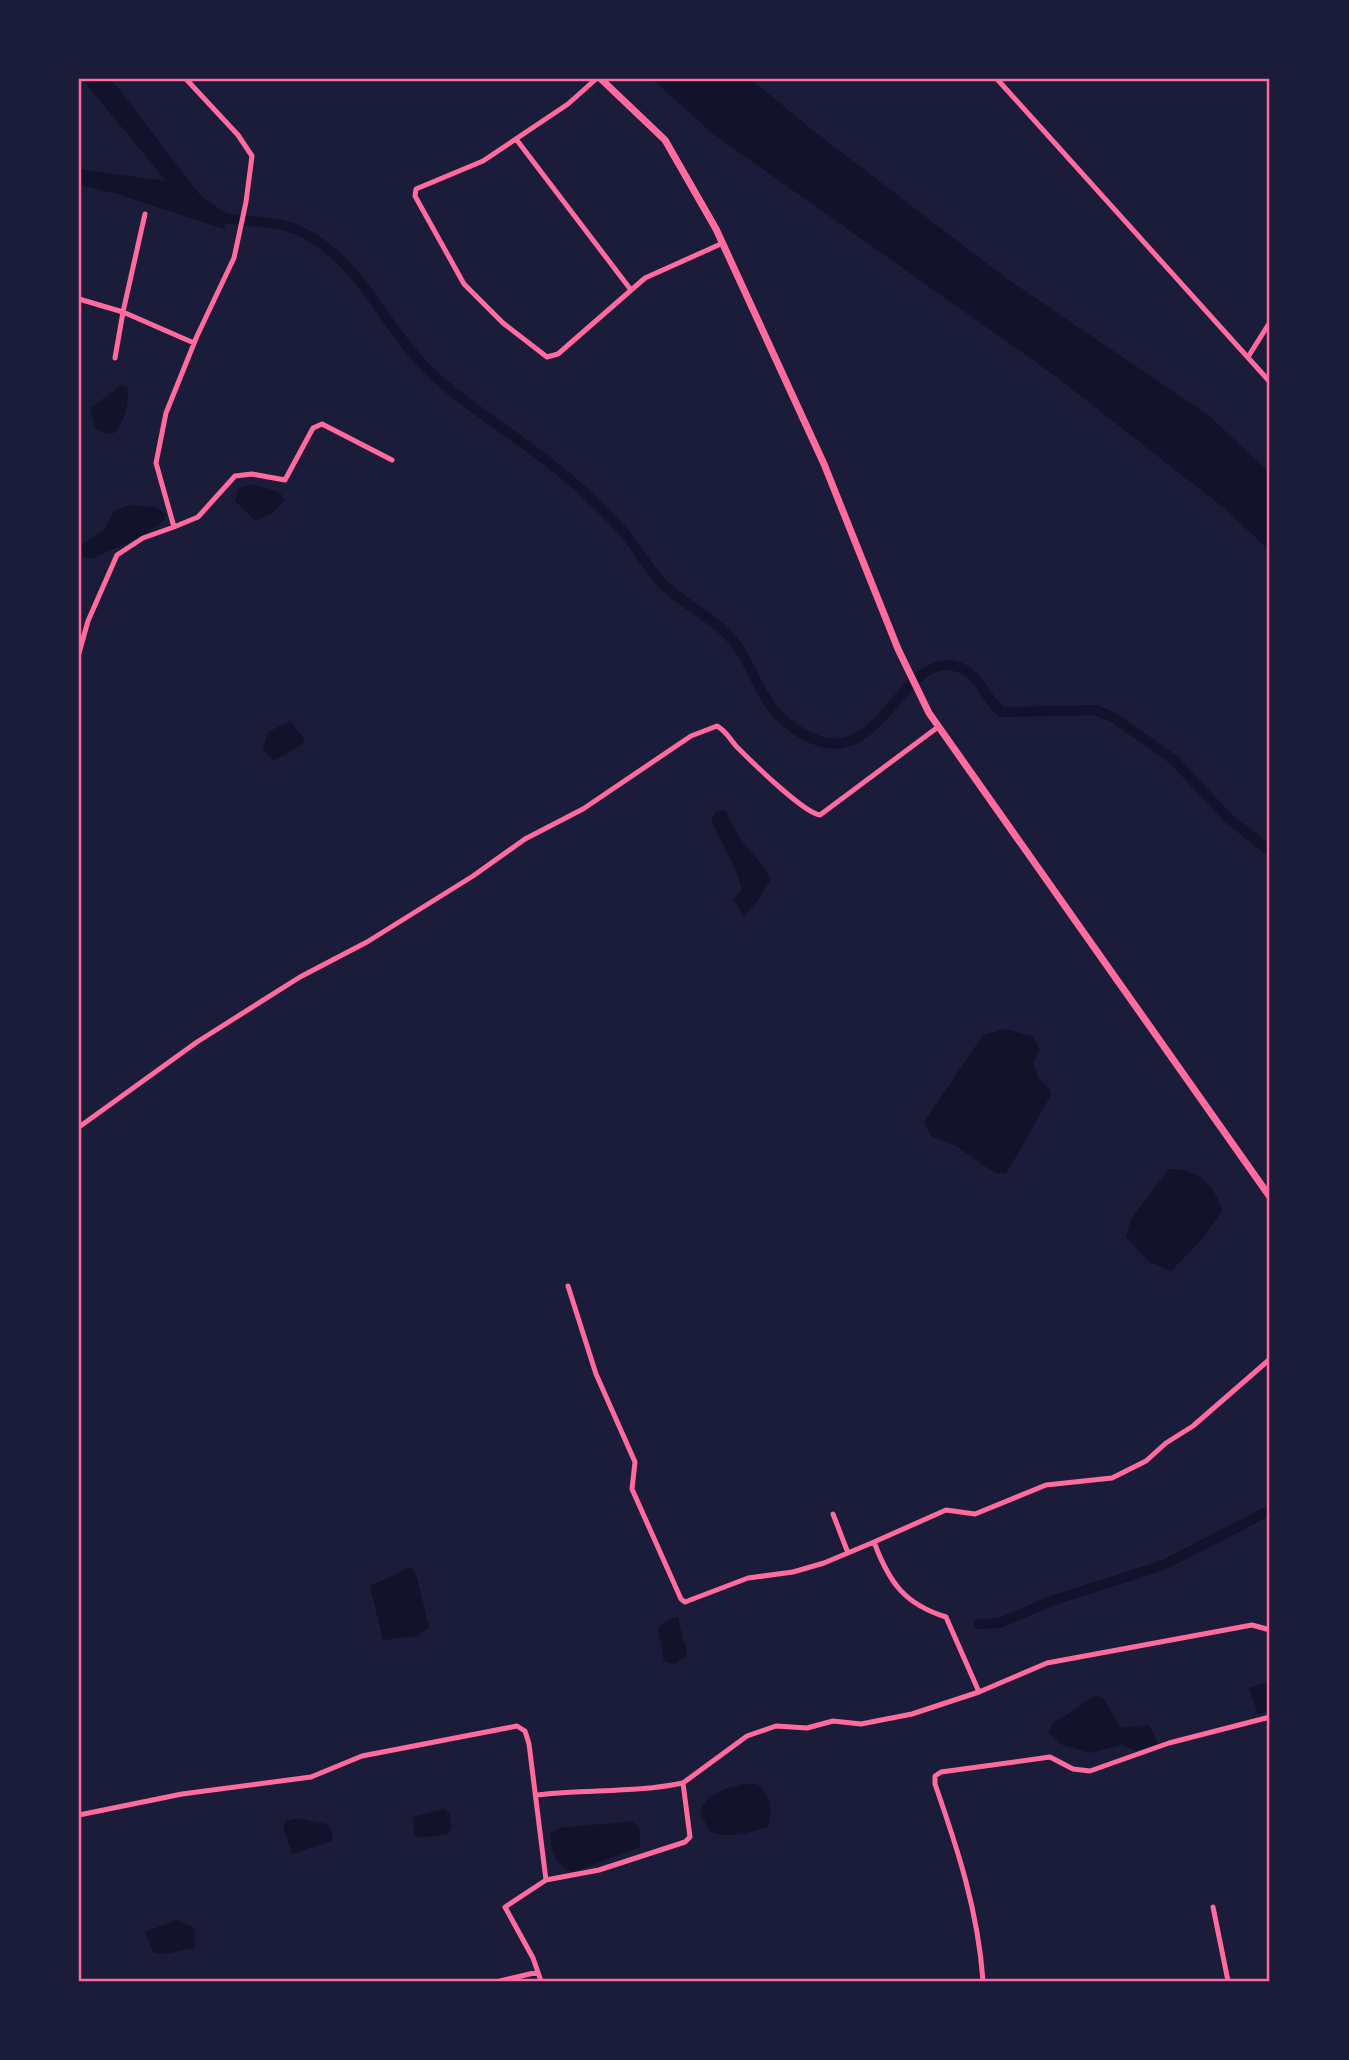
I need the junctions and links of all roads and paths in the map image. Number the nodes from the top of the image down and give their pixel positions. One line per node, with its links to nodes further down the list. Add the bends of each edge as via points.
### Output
1 (186, 79): 11 (street, via 252,156 240,239)
2 (599, 79): 4 (street); 6 (main road, via 665,141)
3 (997, 79): 12 (street)
4 (516, 139): 7 (street); 7 (street, via 482,162 414,192 464,284 547,358 558,354)
5 (145, 214): 9 (street)
6 (723, 243): 7 (street, via 645,278); 20 (main road, via 824,464 898,649)
7 (631, 290)
8 (79, 299): 9 (street)
9 (123, 312): 11 (street); 13 (street)
10 (1270, 321): 12 (street)
11 (194, 343): 16 (street, via 166,413 156,463)
12 (1248, 357): 14 (street)
13 (115, 358)
14 (1270, 382)
15 (392, 460): 16 (street, via 323,424 313,428 285,480 235,476 198,517)
16 (174, 527): 18 (street, via 117,555)
17 (79, 627): 18 (street)
18 (84, 634): 19 (street)
19 (79, 653)
20 (938, 727): 21 (street, via 820,815 797,803 717,726 691,736 583,809 525,839 413,914 197,1042); 22 (main road)
21 (79, 1127)
22 (1270, 1197)
23 (568, 1286): 27 (street, via 596,1374 633,1455 632,1489 681,1599 685,1602 722,1586 793,1572)
24 (1270, 1359): 26 (street, via 1193,1426 1146,1461 1112,1478 1046,1485 975,1514 946,1510)
25 (833, 1514): 27 (street)
26 (874, 1542): 27 (street); 29 (street, via 895,1586 923,1610 946,1617)
27 (848, 1553)
28 (1270, 1630): 29 (street, via 1252,1625 1079,1656 1047,1663)
29 (979, 1692): 31 (street, via 924,1711 861,1724 834,1721 807,1728 776,1726 747,1736)
30 (1270, 1717): 39 (street, via 1170,1743 1090,1771 1073,1769 1050,1757 935,1776 965,1868 979,1932)
31 (683, 1783): 32 (street, via 637,1792 579,1790); 34 (street, via 691,1829 685,1842 599,1870)
32 (537, 1796): 33 (street, via 525,1731 517,1726 362,1756 311,1777 182,1794); 34 (street)
33 (79, 1815)
34 (545, 1880): 36 (street, via 505,1907)
35 (1213, 1907): 40 (street)
36 (538, 1972): 37 (street); 38 (street)
37 (500, 1981)
38 (541, 1981)
39 (983, 1981)
40 (1228, 1981)

